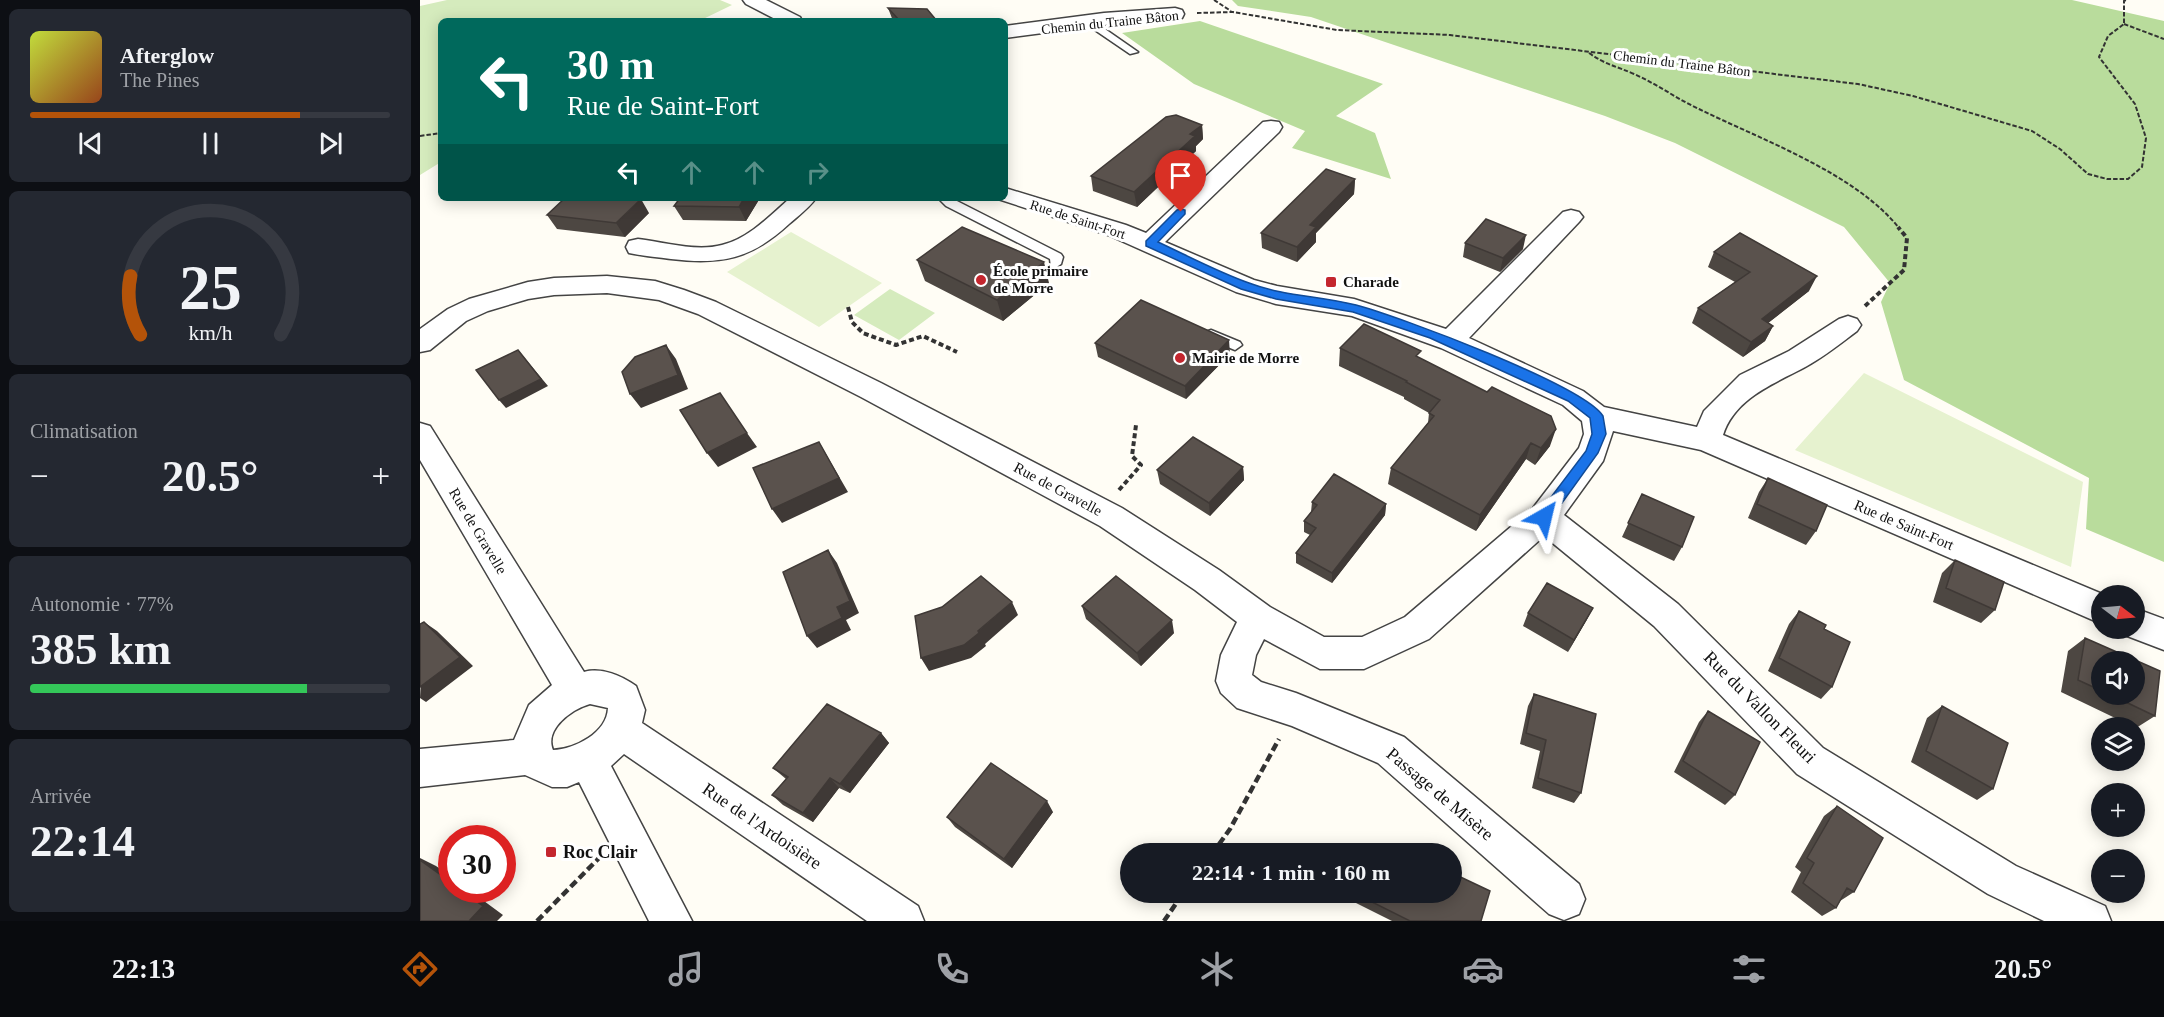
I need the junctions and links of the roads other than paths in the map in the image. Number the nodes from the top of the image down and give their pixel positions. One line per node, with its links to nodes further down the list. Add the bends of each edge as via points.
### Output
1 (752, 0): 3 (street)
2 (1174, 14): 4 (street, Chemin du Traine Bâton)
3 (787, 18)
4 (1089, 22): 5 (street, Chemin du Traine Bâton); 6 (lane)
5 (1008, 32)
6 (1133, 52)
7 (1271, 127): 12 (street)
8 (1008, 196): 12 (street, Rue de Saint-Fort)
9 (800, 201): 13 (street, via 757,238 735,249 717,254)
10 (950, 201): 14 (lane, via 1057,257)
11 (1571, 217): 17 (street)
12 (1150, 243): 17 (street, Rue de Saint-Fort, via 1245,286 1354,308)
13 (638, 247)
14 (1055, 264)
15 (1848, 325): 22 (street, via 1799,358 1750,382 1714,419)
16 (1202, 330): 19 (lane)
17 (1451, 341): 20 (street, Rue de Saint-Fort, via 1573,398)
18 (420, 343): 25 (street, Rue de Gravelle, via 457,315 500,297 543,289 615,284 657,290 707,308 1056,487 1121,524)
19 (1234, 345)
20 (1596, 416): 22 (street, Rue de Saint-Fort); 23 (street, Rue de Gravelle, via 1599,434 1592,453)
21 (420, 434): 28 (street, Rue de Gravelle, via 536,628)
22 (1707, 440): 24 (street, Rue de Saint-Fort)
23 (1544, 517): 25 (street, Rue de Gravelle, via 1417,628 1364,653 1320,653); 36 (street, Rue du Vallon Fleuri, via 1666,615 1810,760 2002,880)
24 (2091, 604)
25 (1258, 618): 33 (street, Passage de Misère, via 1235,660 1234,681 1250,696 1296,710 1392,750)
26 (2145, 627): 27 (street)
27 (2164, 635)
28 (563, 700): 29 (street, via 591,687 615,690 626,706); 30 (street, via 533,734)
29 (621, 730): 31 (street, via 602,752); 35 (street, Rue de l'Ardoisière)
30 (534, 756): 31 (street, via 540,764 561,769); 32 (street)
31 (588, 760): 34 (street)
32 (420, 768)
33 (1564, 899)
34 (671, 921)
35 (903, 921)
36 (2090, 921)

